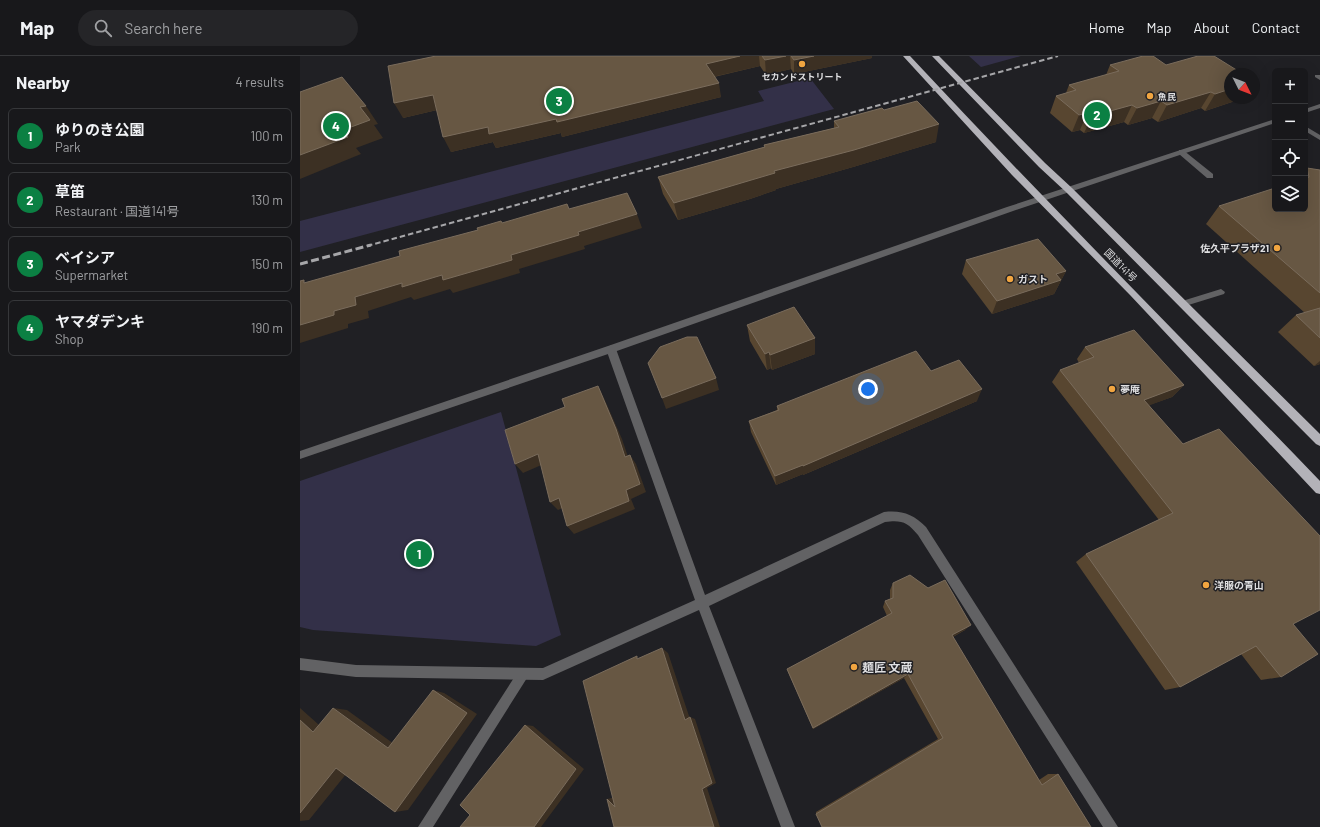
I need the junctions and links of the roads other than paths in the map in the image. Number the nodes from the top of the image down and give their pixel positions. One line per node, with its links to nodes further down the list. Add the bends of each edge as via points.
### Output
1 (906, 56): 11 (highway, 国道141号)
2 (935, 56): 10 (highway, 国道141号)
3 (1320, 106): 4 (street)
4 (1308, 110)
5 (1272, 122): 8 (street)
6 (1308, 130): 7 (street)
7 (1320, 138)
8 (1181, 152): 9 (street); 10 (street)
9 (1210, 176)
10 (1069, 190): 11 (street); 13 (highway, 国道141号)
11 (1040, 199): 14 (street); 17 (highway, 国道141号)
12 (1221, 292): 13 (street)
13 (1182, 304): 15 (highway, 国道141号)
14 (611, 349): 16 (street); 18 (street)
15 (1320, 441)
16 (300, 455)
17 (1320, 489)
18 (702, 603): 20 (street, via 543,674); 22 (street); 23 (street, via 884,517 900,516 912,520 922,531)
19 (300, 664): 20 (street, via 356,671)
20 (523, 674): 21 (street)
21 (425, 827)
22 (788, 827)
23 (1111, 827)

